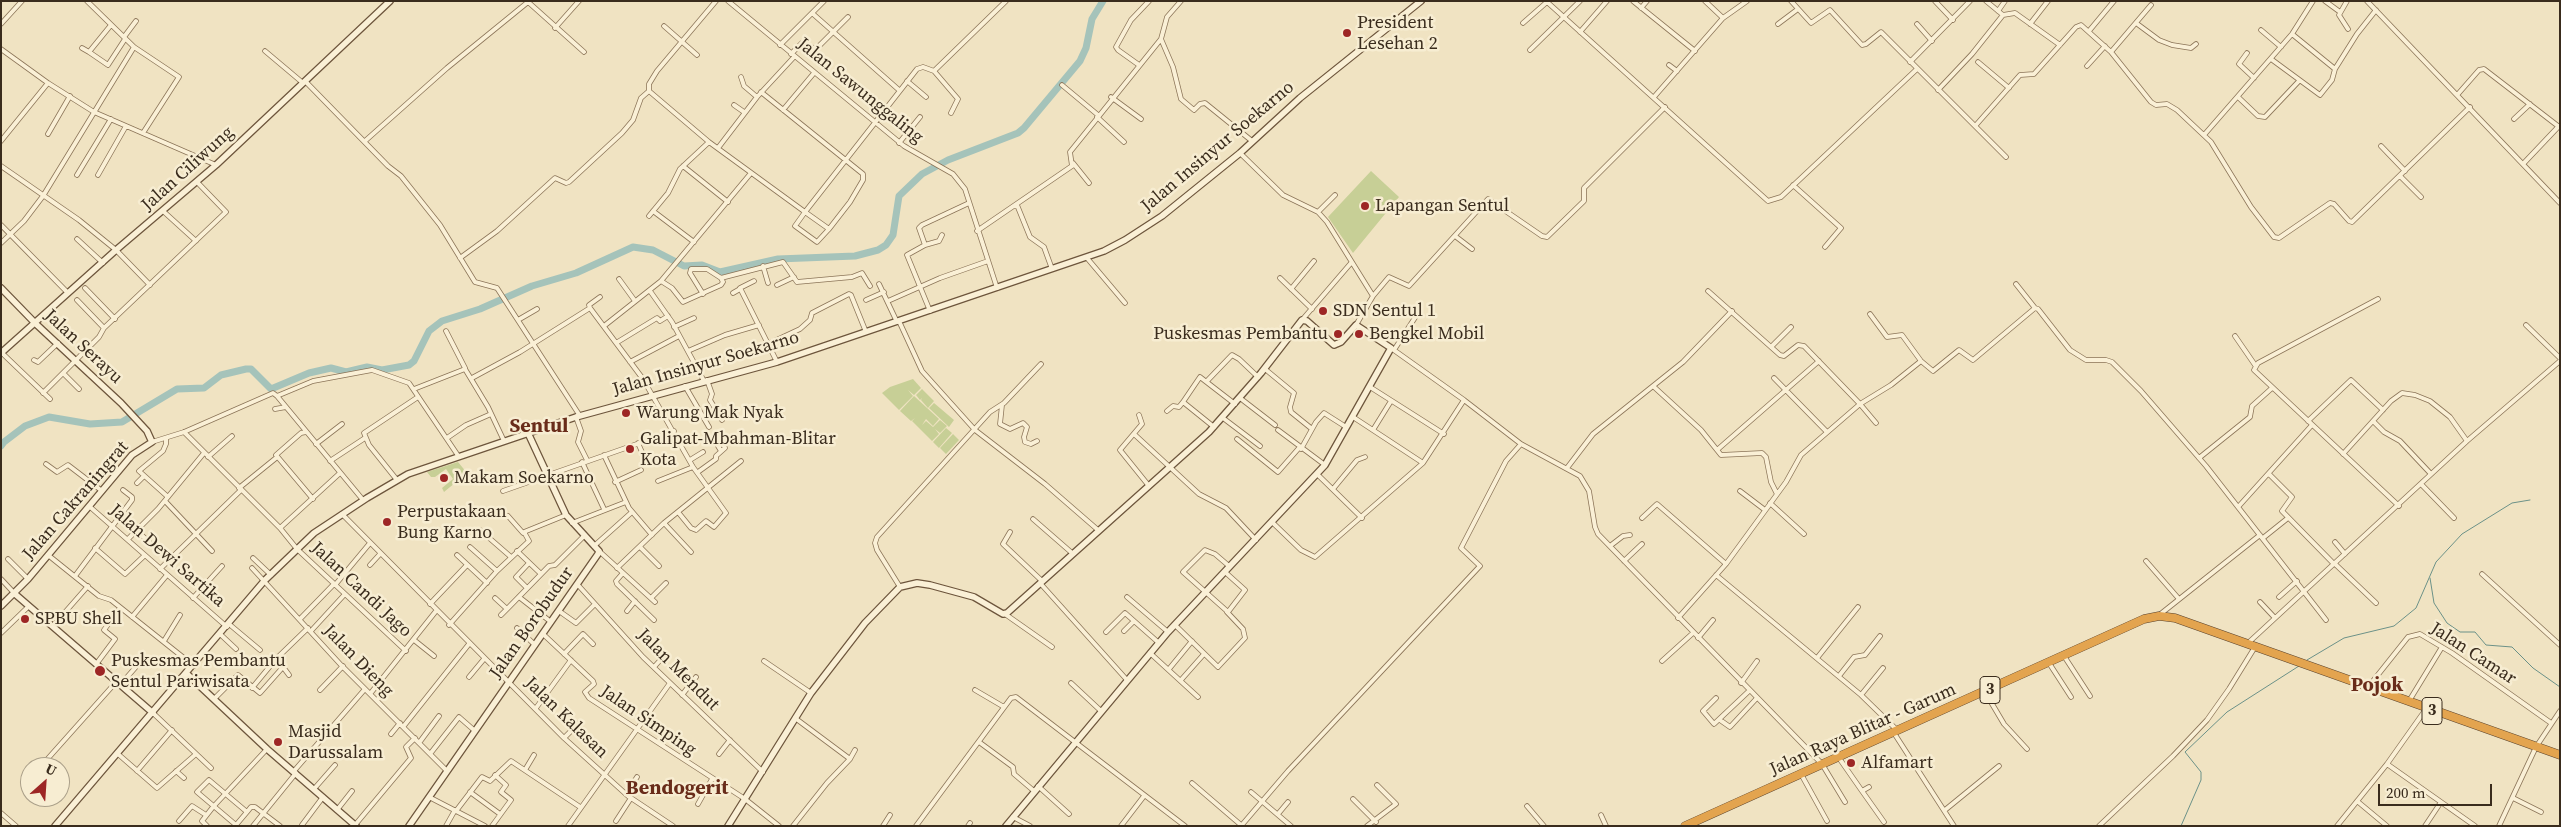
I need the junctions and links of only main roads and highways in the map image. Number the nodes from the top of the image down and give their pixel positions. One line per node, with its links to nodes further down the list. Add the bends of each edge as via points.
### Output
1 (2560, 755): 2 (highway, Jalan Raya Blitar - Garum / 3, via 2175,618 2159,616 2144,619)
2 (1685, 826)

